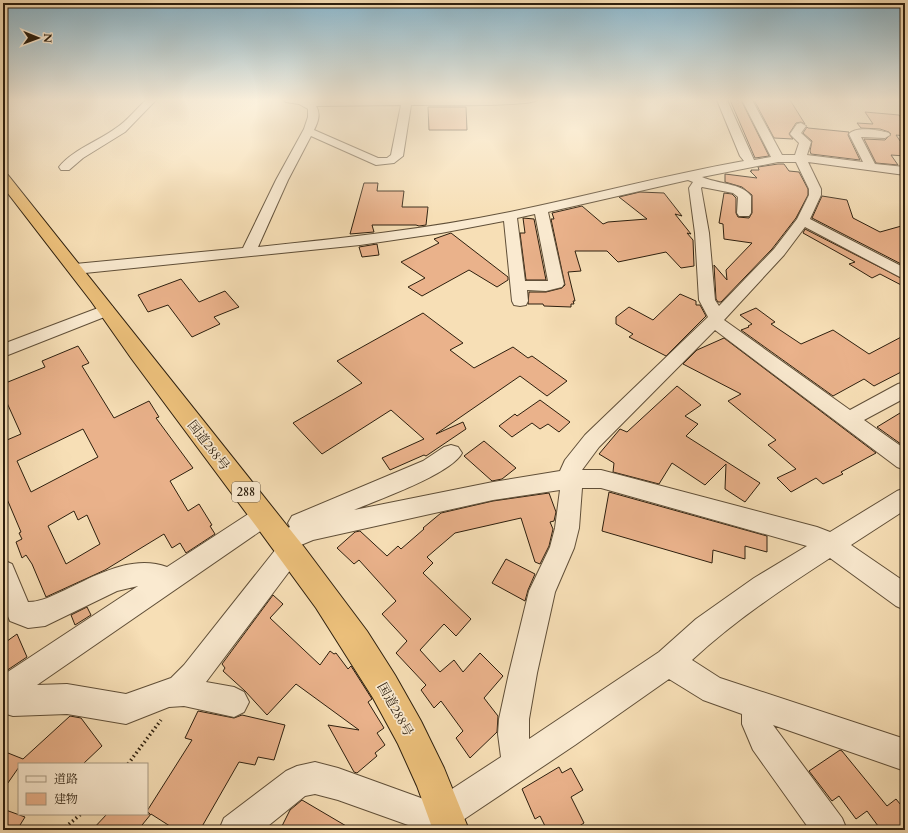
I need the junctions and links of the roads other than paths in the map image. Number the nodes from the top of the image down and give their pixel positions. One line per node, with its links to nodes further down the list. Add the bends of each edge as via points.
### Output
1 (107, 139): 12 (street)
2 (304, 139): 21 (street, via 284,173)
3 (326, 139): 4 (street, via 376,161 385,162 397,156)
4 (400, 139)
5 (739, 139): 11 (street)
6 (768, 139): 9 (street)
7 (801, 139): 10 (street, via 805,142)
8 (857, 139): 13 (street)
9 (778, 158): 10 (street); 11 (street)
10 (800, 158): 13 (street); 20 (street, via 815,189 815,195)
11 (751, 163): 15 (street)
12 (65, 167)
13 (872, 167): 14 (street)
14 (905, 171)
15 (695, 179): 17 (street); 18 (street, via 741,192 745,196); 27 (street, via 708,300)
16 (4, 181): 22 (highway, 国道288号 / 288)
17 (541, 210): 19 (street); 24 (street, via 556,284)
18 (744, 213)
19 (510, 216): 21 (street, via 360,240); 24 (street)
20 (803, 220): 23 (street); 27 (street, via 780,252)
21 (249, 251): 22 (street)
22 (75, 269): 26 (highway, 国道288号 / 288)
23 (905, 274)
24 (518, 285): 25 (street)
25 (520, 301)
26 (106, 310): 28 (street); 35 (highway, 国道288号 / 288)
27 (715, 319): 30 (street); 33 (street, via 592,441 573,466)
28 (3, 351)
29 (905, 389): 30 (street)
30 (848, 420): 32 (street)
31 (451, 453): 35 (street, via 431,467)
32 (905, 462)
33 (568, 479): 35 (street, via 493,491); 36 (street, via 600,478 817,538); 47 (street, via 571,490 567,528 562,548 542,591 514,719 513,734)
34 (905, 498): 36 (street)
35 (279, 535): 38 (street); 42 (street, via 194,675); 48 (highway, 国道288号 / 288, via 374,668 422,756)
36 (830, 545): 39 (street); 40 (street, via 763,587 706,629)
37 (3, 572): 38 (street, via 19,612 32,615 45,613 118,578 155,574)
38 (170, 580): 41 (street)
39 (905, 596)
40 (669, 662): 45 (street, via 713,690); 47 (street)
41 (3, 692)
42 (178, 692): 43 (street, via 126,708 67,699 13,701); 44 (street)
43 (3, 698)
44 (234, 702)
45 (757, 705): 46 (street); 50 (street, via 757,724 764,739)
46 (905, 754)
47 (518, 764): 48 (street)
48 (439, 824): 49 (street, via 408,809 315,778 297,782)
49 (236, 830)
50 (830, 830)

